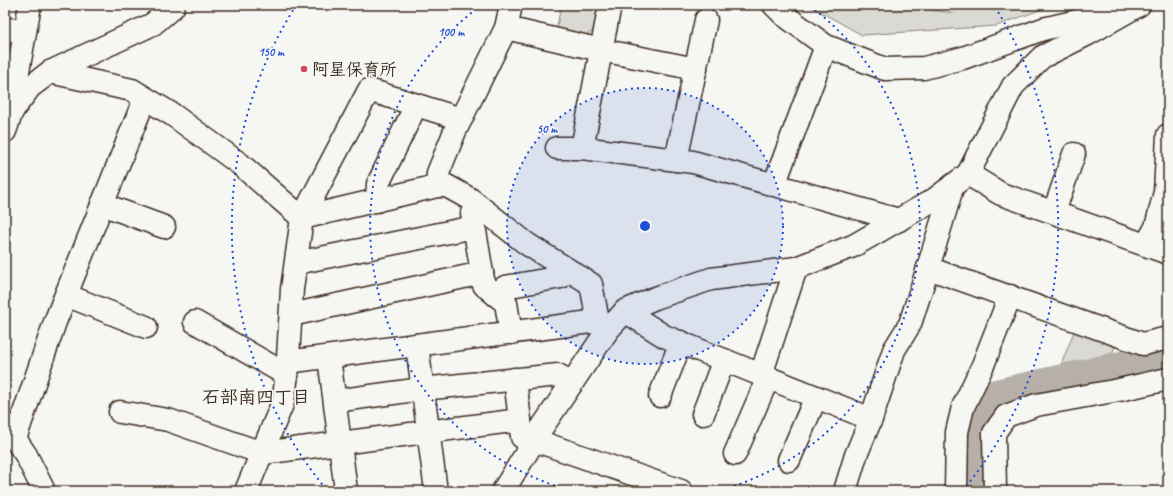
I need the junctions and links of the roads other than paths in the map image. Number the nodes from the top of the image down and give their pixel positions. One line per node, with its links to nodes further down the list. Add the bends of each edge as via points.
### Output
1 (30, 5): 9 (street)
2 (511, 5): 8 (street)
3 (610, 5): 11 (street)
4 (774, 5): 10 (street)
5 (170, 6): 13 (street, via 153,24)
6 (1137, 6): 10 (street, via 1043,29 963,58 924,68 885,68); 25 (street, via 1042,57 1013,86)
7 (706, 20): 12 (street)
8 (506, 28): 11 (street); 18 (street)
9 (15, 30): 14 (street)
10 (826, 46): 26 (street)
11 (601, 50): 12 (street); 22 (street)
12 (696, 69): 24 (street)
13 (50, 72): 15 (street, via 132,90); 17 (street, via 30,87)
14 (10, 87): 17 (street)
15 (144, 98): 30 (street); 32 (street, via 173,115 240,164)
16 (416, 105): 18 (street); 29 (street, via 378,184); 32 (street, via 369,90)
17 (12, 111): 19 (street)
18 (461, 119): 27 (street, via 438,173)
19 (5, 131)
20 (1168, 135): 36 (street, via 1165,192 1156,226)
21 (557, 148): 22 (street)
22 (582, 148): 24 (street)
23 (1074, 154): 31 (street)
24 (676, 160): 26 (street, via 693,162)
25 (960, 179): 31 (street); 33 (street, via 935,199); 40 (street)
26 (774, 185): 33 (street)
27 (437, 186): 28 (street, via 447,186); 29 (street)
28 (470, 199): 35 (street); 41 (street, via 527,244)
29 (377, 201): 32 (street)
30 (102, 204): 34 (street); 43 (street)
31 (1054, 212): 36 (street)
32 (302, 218): 38 (street)
33 (899, 220): 39 (street, via 853,246)
34 (164, 227)
35 (474, 227): 38 (street); 42 (street)
36 (1146, 245): 37 (street)
37 (1168, 253)
38 (296, 263): 47 (street)
39 (796, 268): 46 (street, via 711,279); 58 (street)
40 (928, 268): 45 (street); 68 (street, via 910,324 894,350)
41 (568, 271): 44 (street, via 561,277 505,287); 49 (street, via 591,284)
42 (482, 273): 44 (street, via 484,285); 47 (street)
43 (66, 295): 50 (street); 70 (street)
44 (496, 295): 51 (street, via 506,302)
45 (1010, 296): 52 (street, via 1143,344); 85 (street, via 983,365 962,407 957,432)
46 (625, 311): 49 (street); 53 (street, via 664,336)
47 (290, 316): 57 (street)
48 (196, 322): 57 (street)
49 (602, 326): 51 (street); 61 (street)
50 (146, 327)
51 (511, 332): 54 (street)
52 (1168, 338)
53 (681, 342): 56 (street); 63 (street)
54 (416, 345): 55 (street); 62 (street)
55 (329, 357): 57 (street); 65 (street)
56 (724, 360): 58 (street); 67 (street)
57 (287, 369): 74 (street, via 283,402)
58 (765, 376): 64 (street); 75 (street)
59 (515, 379): 61 (street, via 558,374); 62 (street); 69 (street)
60 (1168, 379): 86 (street, via 1036,404 1006,416 994,433)
61 (572, 383): 72 (street)
62 (422, 389): 65 (street); 71 (street)
63 (660, 396)
64 (816, 397): 68 (street); 76 (street)
65 (335, 401): 73 (street)
66 (120, 412): 74 (street, via 168,420)
67 (702, 414)
68 (866, 417): 79 (street)
69 (520, 420): 71 (street); 72 (street, via 522,437)
70 (10, 432): 80 (street, via 26,455)
71 (428, 433): 73 (street); 83 (street)
72 (534, 440): 77 (street); 78 (street)
73 (340, 444): 74 (street); 82 (street)
74 (262, 453): 81 (street)
75 (735, 454)
76 (789, 460)
77 (642, 485): 84 (street)
78 (498, 490)
79 (839, 490)
80 (44, 491)
81 (246, 491)
82 (346, 491)
83 (436, 491)
84 (680, 491)
85 (956, 491)
86 (995, 491)

